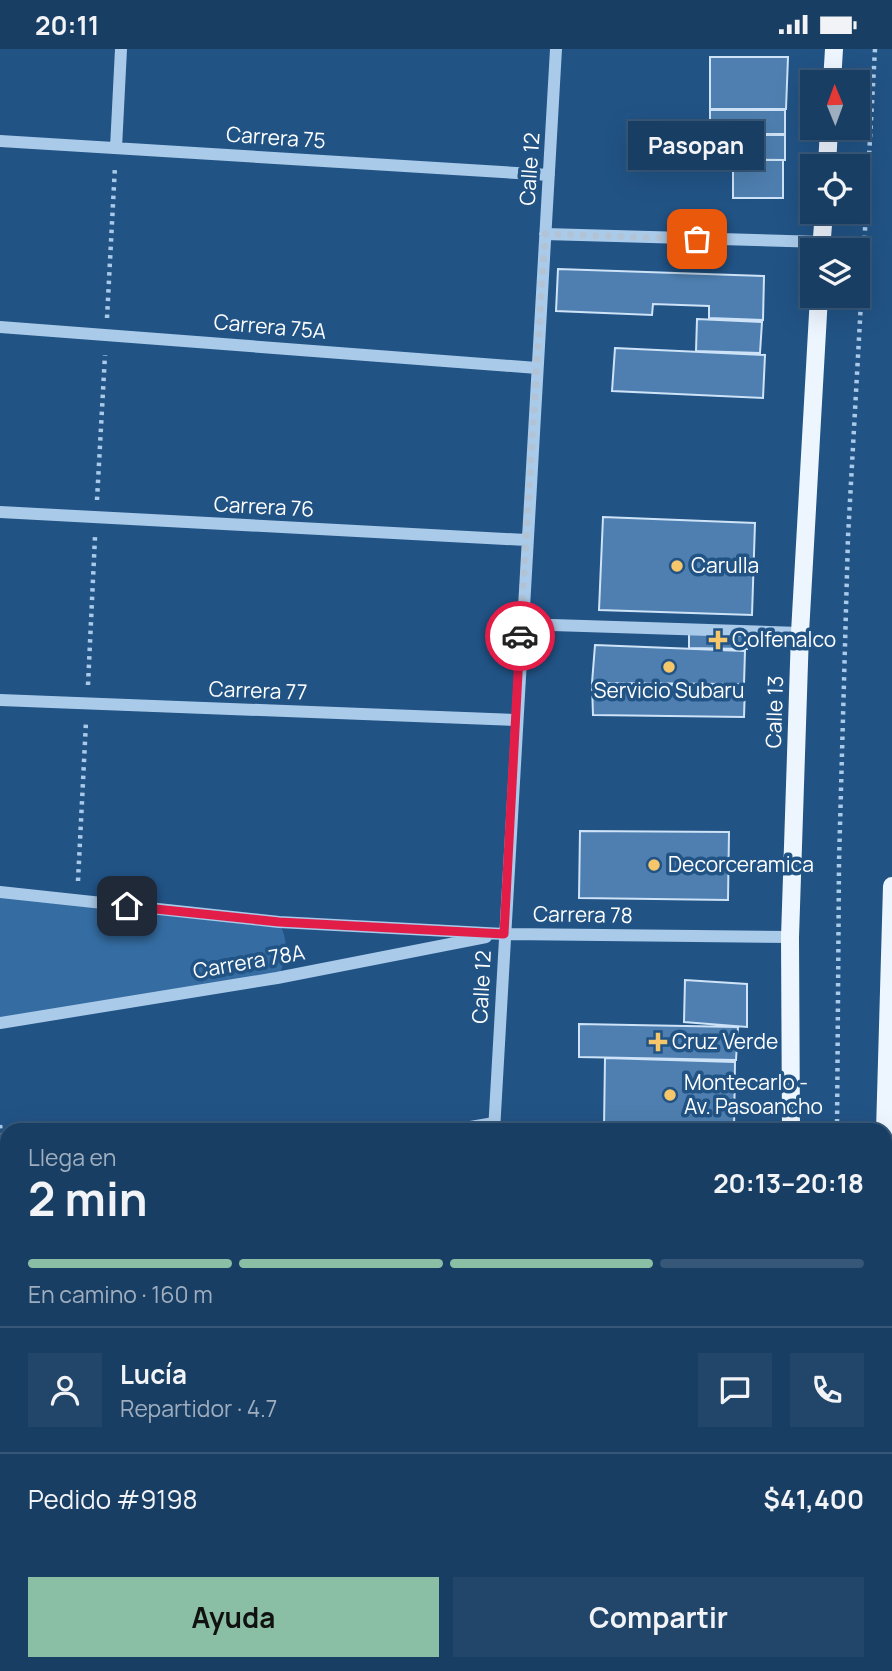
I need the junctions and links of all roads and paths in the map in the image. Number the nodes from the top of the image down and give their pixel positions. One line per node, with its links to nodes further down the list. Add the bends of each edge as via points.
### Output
1 (121, 49): 7 (street)
2 (556, 49): 8 (street, Calle 12)
3 (834, 49): 5 (main road)
4 (875, 49): 28 (path, via 848,537)
5 (833, 70)
6 (0, 141): 7 (street, Carrera 75)
7 (116, 148): 8 (street, Carrera 75)
8 (549, 175): 9 (street, Calle 12)
9 (545, 234): 10 (street); 13 (street, Calle 12)
10 (800, 245)
11 (818, 308): 17 (main road, Calle 13)
12 (0, 327): 13 (street, Carrera 75A)
13 (537, 368): 15 (street, Calle 12)
14 (0, 512): 15 (street, Carrera 76)
15 (526, 540): 16 (street, Calle 12)
16 (521, 624): 17 (street); 19 (street, Calle 12)
17 (800, 633): 23 (main road, Calle 13)
18 (0, 699): 19 (street, Carrera 77)
19 (515, 720): 22 (street, Calle 12)
20 (892, 886): 25 (main road)
21 (0, 892): 22 (street, Carrera 78, via 279,922)
22 (504, 934): 23 (street, Carrera 78); 24 (street, Carrera 78A, via 277,978); 26 (street, Calle 12)
23 (790, 937): 27 (main road, Calle 13)
24 (0, 1023)
25 (889, 1069): 29 (main road)
26 (494, 1123)
27 (791, 1123)
28 (837, 1123)
29 (886, 1123)

